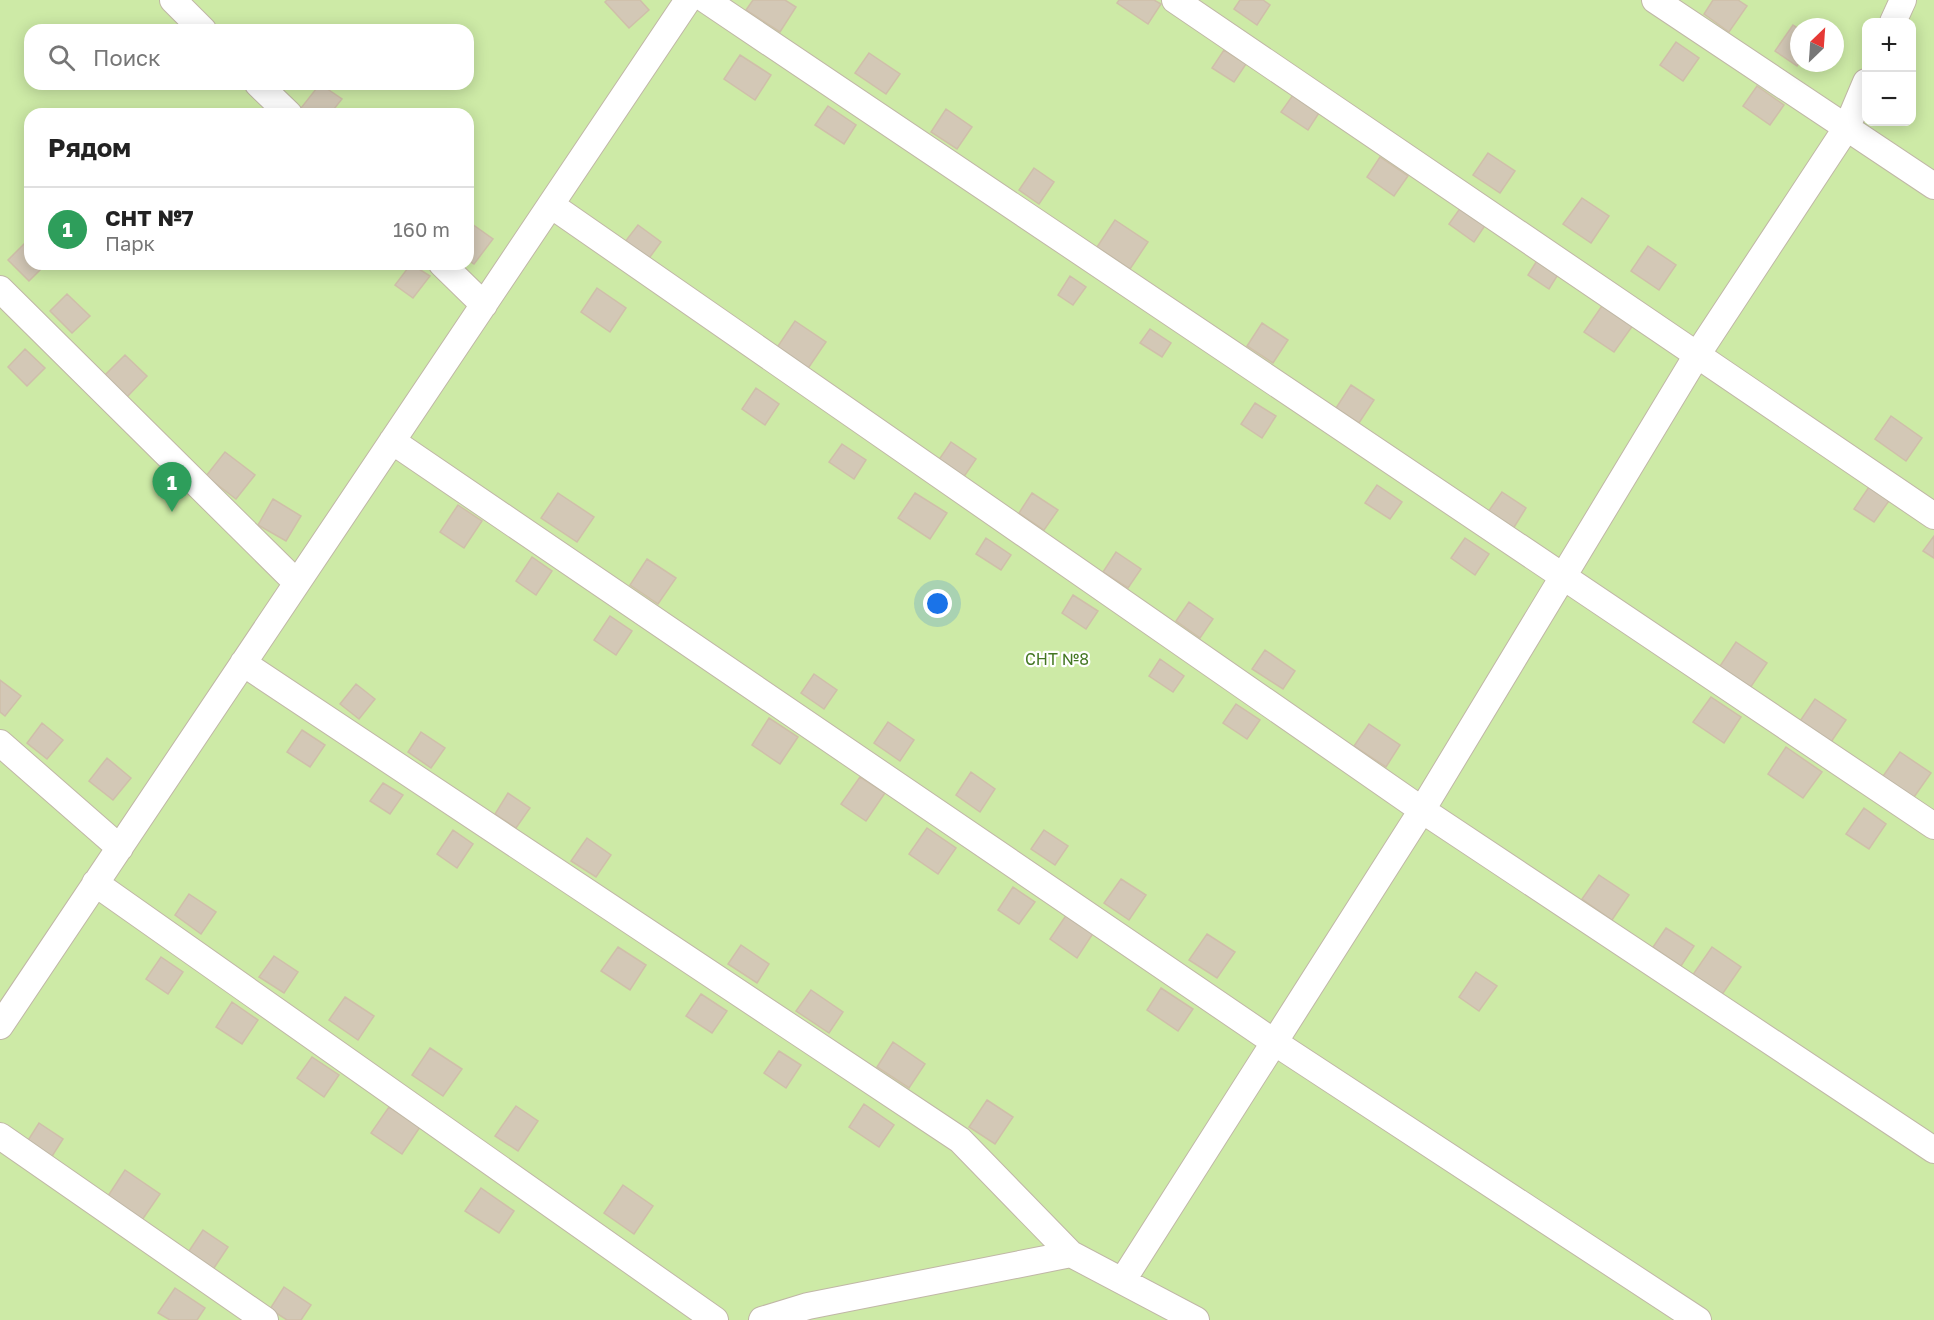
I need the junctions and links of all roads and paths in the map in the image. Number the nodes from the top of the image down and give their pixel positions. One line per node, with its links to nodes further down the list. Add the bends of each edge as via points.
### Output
1 (173, 0): 8 (street)
2 (706, 0): 21 (street)
3 (1175, 0): 18 (street)
4 (1655, 0): 12 (street)
5 (1903, 0): 7 (street)
6 (680, 3): 14 (street)
7 (1895, 18)
8 (197, 24)
9 (264, 90): 11 (street)
10 (1862, 91): 12 (street)
11 (283, 108)
12 (1847, 127): 13 (street); 18 (street)
13 (1934, 186)
14 (551, 205): 17 (street); 25 (street)
15 (448, 270): 17 (street)
16 (0, 289): 22 (street)
17 (484, 305): 19 (street)
18 (1697, 355): 20 (street); 21 (street)
19 (392, 441): 22 (street); 30 (street)
20 (1934, 516)
21 (1563, 576): 25 (street); 26 (street)
22 (297, 583): 23 (street)
23 (243, 663): 27 (street); 33 (street, via 960,1140)
24 (0, 743): 27 (street)
25 (1422, 810): 30 (street); 32 (street)
26 (1934, 826)
27 (120, 848): 28 (street)
28 (95, 883): 29 (street); 36 (street)
29 (0, 1026)
30 (1274, 1042): 34 (street); 39 (street)
31 (0, 1136): 35 (street)
32 (1934, 1149)
33 (1071, 1254): 34 (street); 37 (street, via 808,1306)
34 (1123, 1280): 38 (street)
35 (265, 1320)
36 (715, 1320)
37 (762, 1320)
38 (1196, 1320)
39 (1698, 1320)

